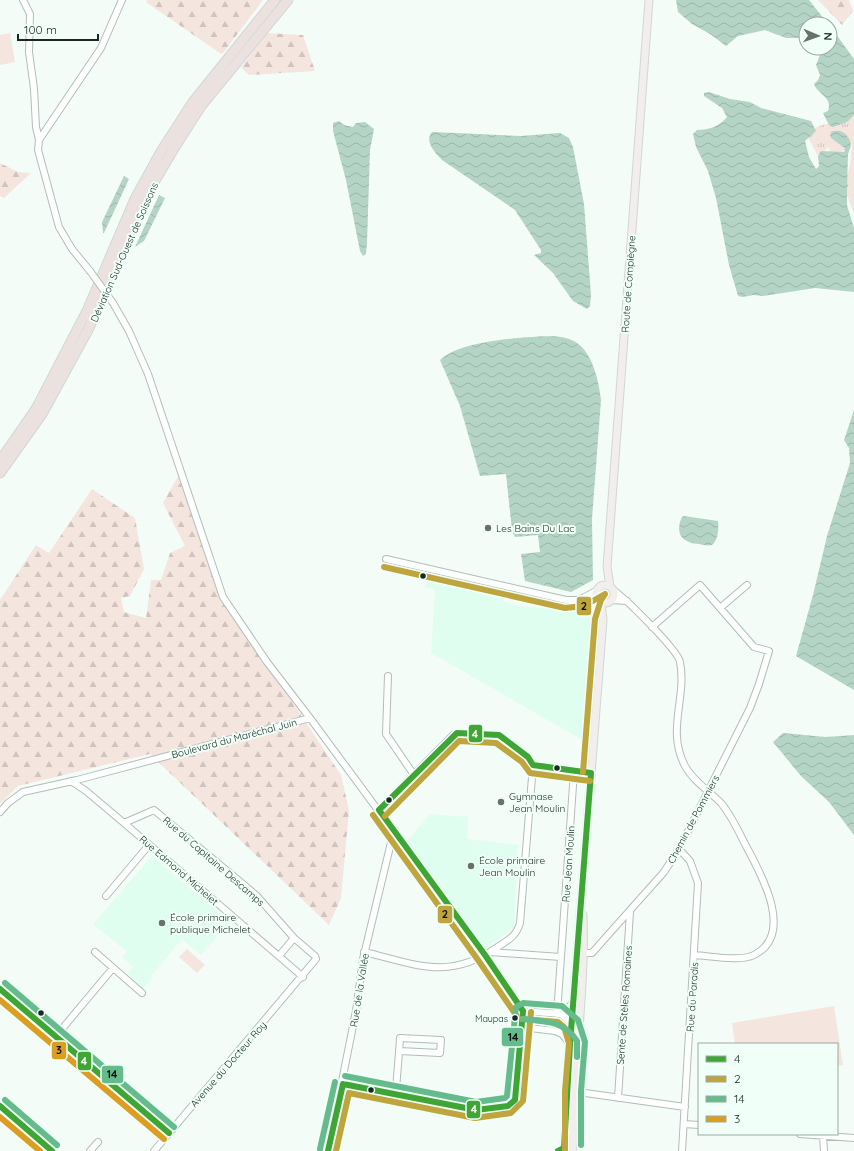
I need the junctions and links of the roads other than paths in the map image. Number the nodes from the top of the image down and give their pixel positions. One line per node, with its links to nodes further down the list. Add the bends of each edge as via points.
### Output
1 (23, 0): 6 (street, via 30,14 29,52)
2 (122, 0): 6 (street, via 101,48)
3 (275, 0): 7 (highway, Déviation Sud-Ouest de Soissons, via 193,102 162,150 135,199 88,309 36,409)
4 (288, 0): 8 (highway, Déviation Sud-Ouest de Soissons, via 201,106 173,150 146,196 89,328 42,414)
5 (649, 0): 10 (main road, Route de Compiègne)
6 (39, 140): 20 (street, bridge, via 38,150 59,227 72,249 113,303 129,331 148,374 223,597 266,662)
7 (0, 461)
8 (0, 473)
9 (386, 559): 14 (street, via 566,600)
10 (607, 567): 12 (main road); 13 (main road)
11 (747, 585): 17 (street)
12 (598, 588): 13 (main road); 14 (street); 15 (main road)
13 (612, 588): 15 (main road, via 614,595); 16 (street)
14 (581, 599): 15 (street)
15 (605, 601): 16 (street); 23 (main road)
16 (627, 601): 18 (street)
17 (720, 608): 18 (street, via 700,584); 26 (street, Chemin de Pommiers, via 754,647 769,651 750,708)
18 (652, 627): 26 (street, via 680,660 682,684 676,731 679,749 685,767)
19 (388, 676): 24 (street, via 386,734)
20 (310, 718): 25 (street, Boulevard du Maréchal Juin); 27 (street, Boulevard du Maréchal Juin)
21 (533, 765): 22 (street); 24 (street, via 528,757 499,735 457,733 452,735); 38 (street, via 520,923 516,934)
22 (574, 771): 23 (street); 42 (street, Rue Jean Moulin)
23 (591, 773): 39 (main road)
24 (414, 775): 27 (street)
25 (71, 781): 28 (street, Boulevard du Maréchal Juin, via 23,792); 29 (street, Rue Edmond Michelet)
26 (707, 791): 32 (street, Chemin de Pommiers); 40 (street, via 730,816 770,896 772,933 761,950 744,958)
27 (379, 810): 30 (street, Boulevard du Maréchal Juin)
28 (0, 812)
29 (124, 822): 31 (street, Rue Edmond Michelet); 35 (street, Rue du Capitaine Descamps, via 154,810 256,895)
30 (394, 830): 37 (street, Rue de la Vallée); 38 (street, Boulevard du Maréchal Juin)
31 (149, 845): 33 (street); 41 (street, Rue Edmond Michelet)
32 (678, 848): 34 (street, Chemin de Pommiers, via 664,872); 40 (street, Rue du Paradis, via 690,861 698,883)
33 (106, 896)
34 (630, 912): 39 (street, Chemin de Pommiers, via 592,953); 60 (street, Sente de Stèles Romaines)
35 (294, 938): 41 (street); 44 (street, Rue du Capitaine Descamps, via 315,956 316,960)
36 (95, 952): 43 (street)
37 (364, 952): 38 (street, via 431,968 457,967); 57 (street, Rue de la Vallée)
38 (487, 954): 42 (street); 48 (street, Boulevard du Maréchal Juin)
39 (580, 954): 47 (main road); 49 (main road)
40 (694, 955): 62 (street, Rue du Paradis)
41 (278, 956): 44 (street, Rue Edmond Michelet)
42 (561, 957): 50 (street, Rue Jean Moulin)
43 (113, 968): 46 (street); 54 (street)
44 (303, 977): 65 (street, Avenue du Docteur Roy)
45 (0, 989): 54 (street)
46 (142, 993)
47 (573, 1003): 50 (street); 51 (main road)
48 (523, 1011): 50 (street); 52 (street)
49 (579, 1012): 51 (street); 55 (main road)
50 (559, 1014): 51 (street)
51 (571, 1023): 53 (street, via 564,1029); 55 (main road)
52 (522, 1027): 53 (street); 59 (street, via 513,1104 476,1110)
53 (555, 1030): 55 (street)
54 (56, 1036): 65 (street)
55 (573, 1043): 58 (main road)
56 (399, 1051): 56 (street, via 440,1054 441,1040 400,1038); 59 (street)
57 (343, 1084): 59 (street); 75 (street, Rue de la Vallée)
58 (570, 1091): 60 (street); 70 (main road); 71 (main road)
59 (396, 1095)
60 (618, 1098): 62 (street)
61 (0, 1106): 72 (street)
62 (684, 1107): 63 (street, Rue du Paradis)
63 (684, 1124): 64 (street); 76 (street, Rue du Paradis)
64 (698, 1125)
65 (169, 1133): 74 (street, Avenue du Docteur Roy)
66 (812, 1135): 67 (street)
67 (823, 1136): 68 (street); 77 (street)
68 (854, 1138)
69 (98, 1142): 73 (street)
70 (561, 1150): 71 (main road)
71 (574, 1150)
72 (52, 1151)
73 (90, 1151)
74 (154, 1151)
75 (328, 1151)
76 (682, 1151)
77 (824, 1151)

